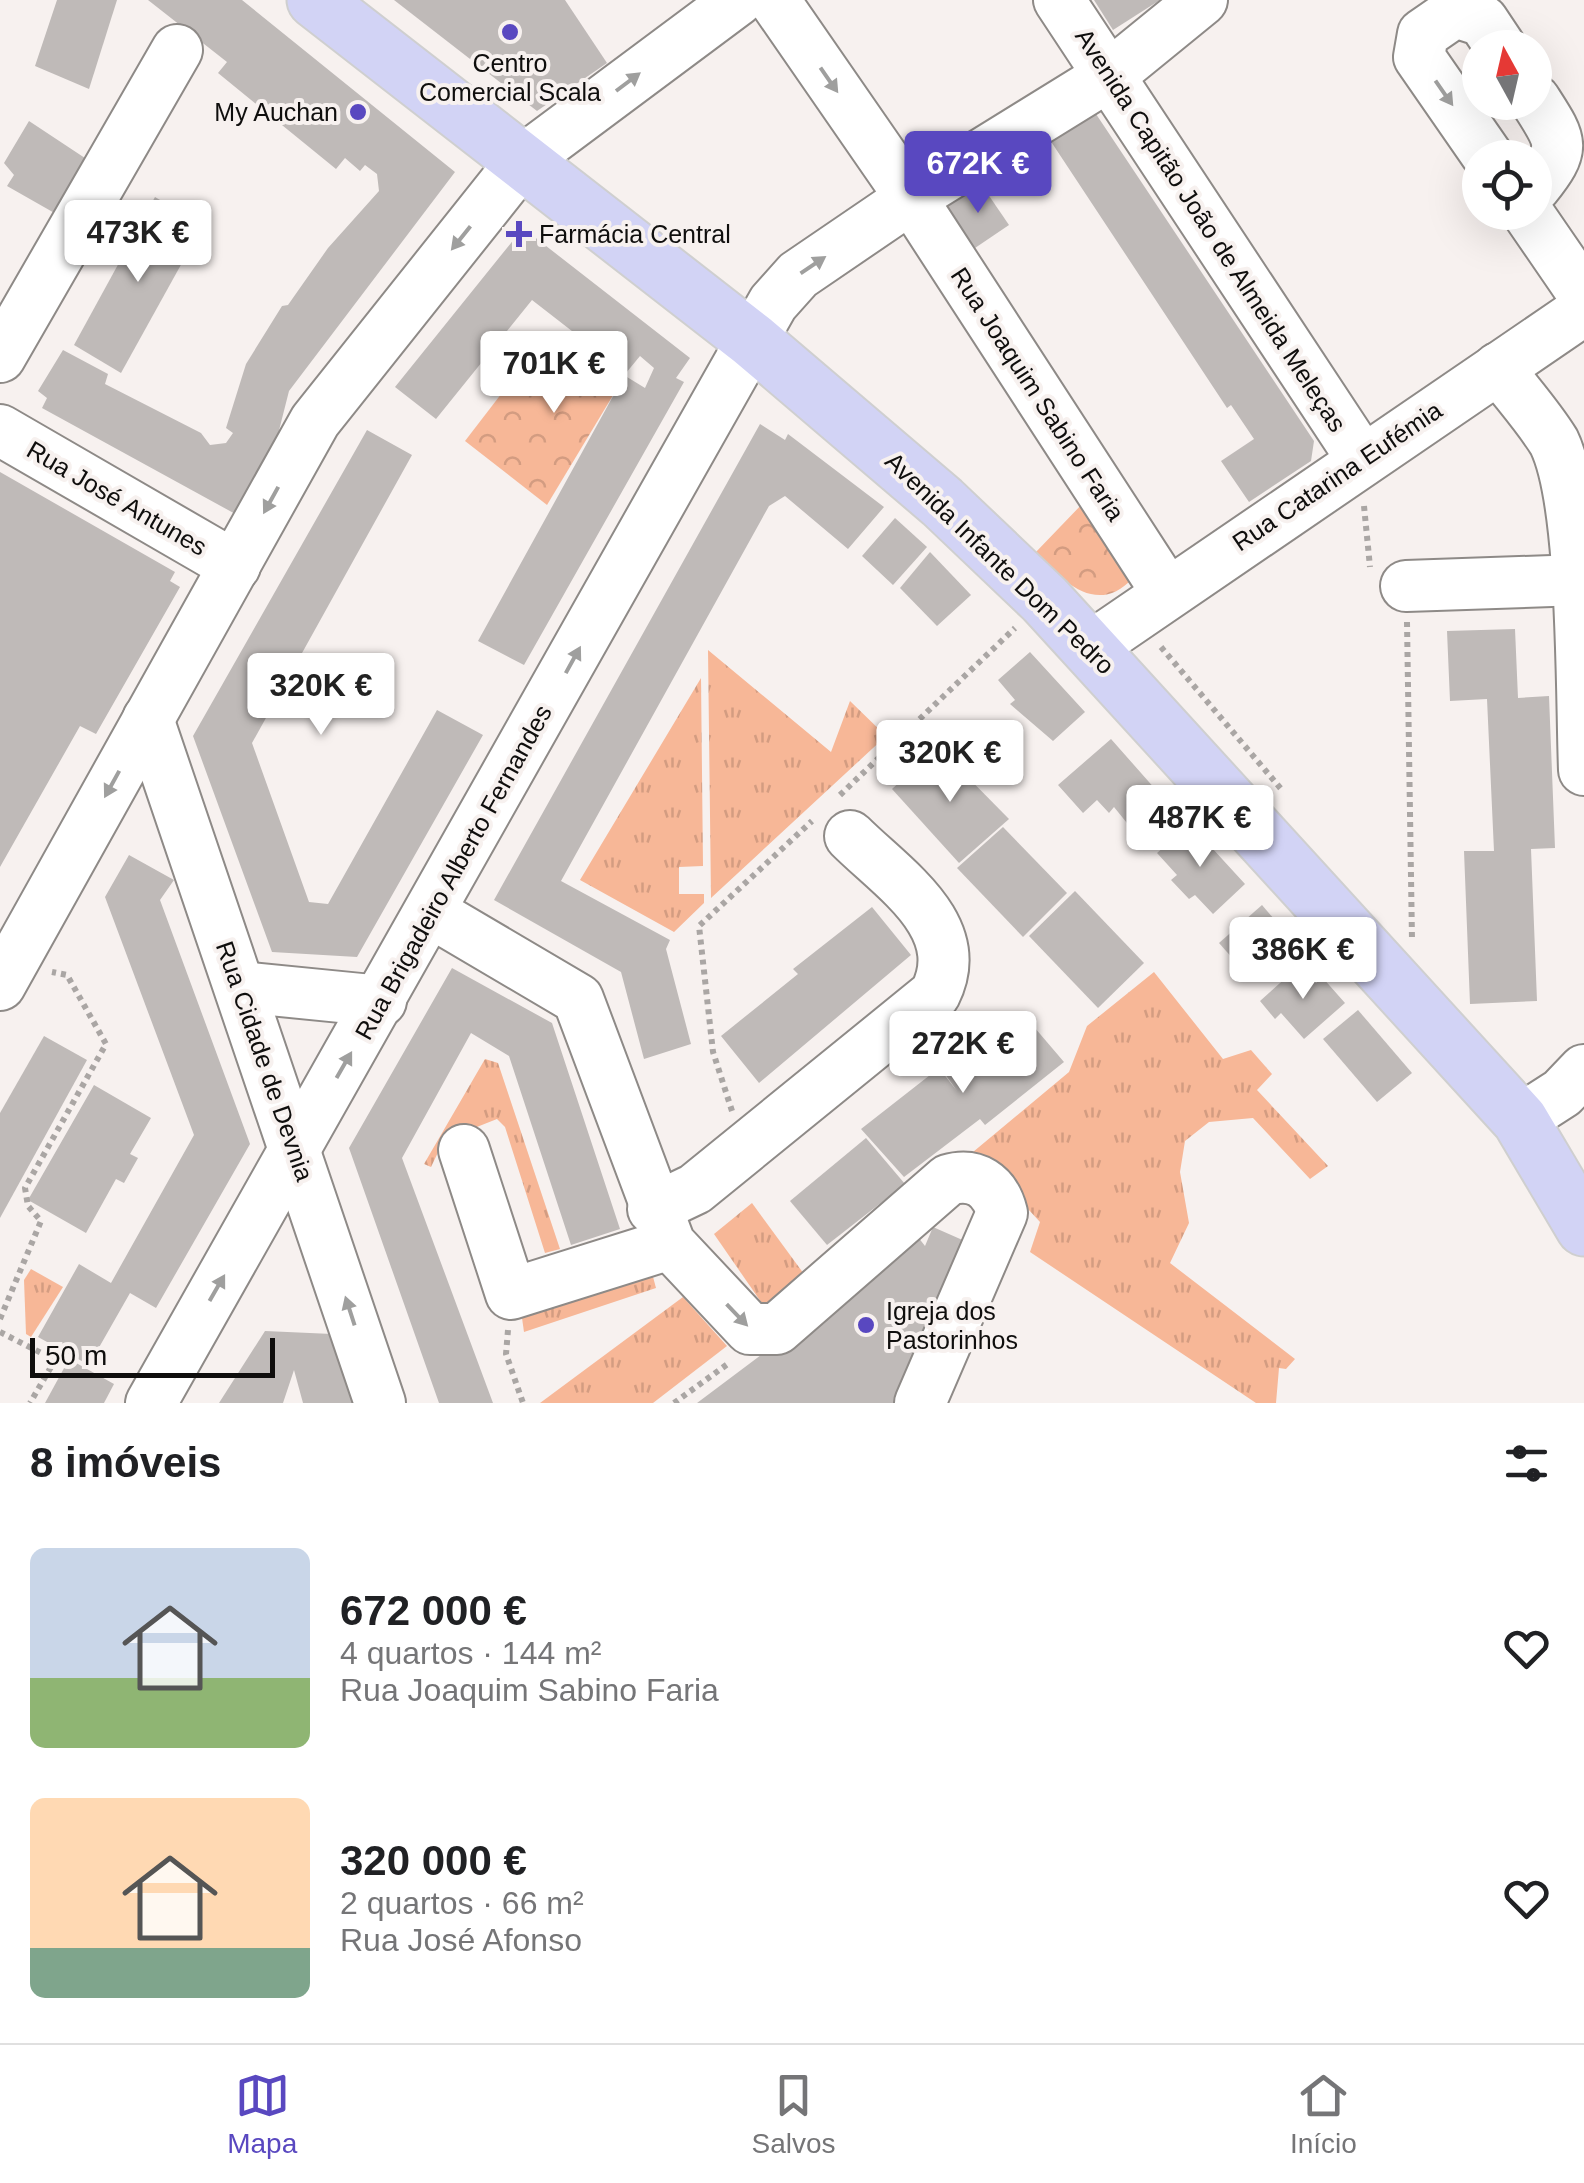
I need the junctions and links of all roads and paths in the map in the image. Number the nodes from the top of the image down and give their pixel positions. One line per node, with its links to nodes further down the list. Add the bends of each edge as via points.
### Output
1 (315, 0): 11 (main road, Avenida Infante Dom Pedro)
2 (738, 0): 11 (street, one-way to 2)
3 (774, 0): 13 (street, Rua Joaquim Sabino Faria, one-way to 13)
4 (1059, 0): 8 (street, Avenida Capitão João de Almeida Meleças)
5 (1202, 0): 8 (street, Rua Brigadeiro Alberto Fernandes)
6 (1489, 30): 9 (street, one-way to 9, via 1483,21 1454,12 1423,34 1419,57)
7 (176, 50): 18 (street)
8 (1110, 75): 13 (street, Rua Brigadeiro Alberto Fernandes); 21 (street, Avenida Capitão João de Almeida Meleças)
9 (1462, 119)
10 (1548, 120): 12 (street, via 1559,137)
11 (522, 161): 17 (main road, Avenida Infante Dom Pedro); 22 (street, one-way to 22, via 315,421)
12 (1552, 165)
13 (911, 198): 17 (street, Rua Brigadeiro Alberto Fernandes, one-way to 13, via 772,303 798,275); 25 (street, Rua Joaquim Sabino Faria)
14 (1539, 230): 15 (street)
15 (1584, 295)
16 (1584, 310): 19 (street, Rua Catarina Eufémia)
17 (752, 340): 26 (main road, Avenida Infante Dom Pedro, via 942,502); 31 (street, Rua Brigadeiro Alberto Fernandes, one-way to 17)
18 (0, 357)
19 (1498, 368): 21 (street, Rua Catarina Eufémia); 23 (street, via 1556,443 1573,490)
20 (0, 430): 22 (street, Rua José Antunes)
21 (1362, 460): 24 (path, via 1368,566); 25 (street, Rua Catarina Eufémia)
22 (235, 566): 27 (street)
23 (1580, 580): 24 (street); 28 (street)
24 (1406, 586): 35 (path)
25 (1166, 591): 26 (street, Rua Catarina Eufémia)
26 (1092, 646): 35 (main road, Avenida Infante Dom Pedro)
27 (148, 719): 32 (street, one-way to 32); 33 (street, Rua Cidade de Devnia)
28 (1584, 755): 29 (street)
29 (1584, 770)
30 (850, 836): 41 (street, via 939,928 946,959 935,994 695,1189)
31 (432, 913): 34 (street, Rua Brigadeiro Alberto Fernandes); 41 (street, via 578,999)
32 (4, 970): 44 (path, via 67,975 106,1044 25,1188 28,1206 41,1220)
33 (240, 986): 34 (street); 38 (street, Rua Cidade de Devnia)
34 (381, 1001): 38 (street, Rua Brigadeiro Alberto Fernandes, one-way to 34)
35 (1416, 1005): 37 (main road, Avenida Infante Dom Pedro)
36 (1584, 1070): 37 (street, via 1562,1094)
37 (1520, 1120): 42 (main road, Avenida Infante Dom Pedro)
38 (296, 1150): 49 (street, Rua Brigadeiro Alberto Fernandes, one-way to 38); 50 (street, Rua Cidade de Devnia, one-way to 38)
39 (464, 1150): 43 (street)
40 (999, 1200): 45 (street, via 973,1177 948,1180 777,1329); 46 (street, via 1017,1223 1018,1238); 53 (street, via 997,1228)
41 (661, 1226): 43 (street); 45 (street, one-way to 45)
42 (1584, 1228)
43 (511, 1294): 51 (path, via 506,1354)
44 (0, 1320)
45 (750, 1329): 52 (path, via 742,1353)
46 (978, 1331)
47 (0, 1332): 48 (path, via 55,1360)
48 (30, 1403)
49 (151, 1403)
50 (380, 1403)
51 (524, 1403)
52 (674, 1403)
53 (920, 1403)

